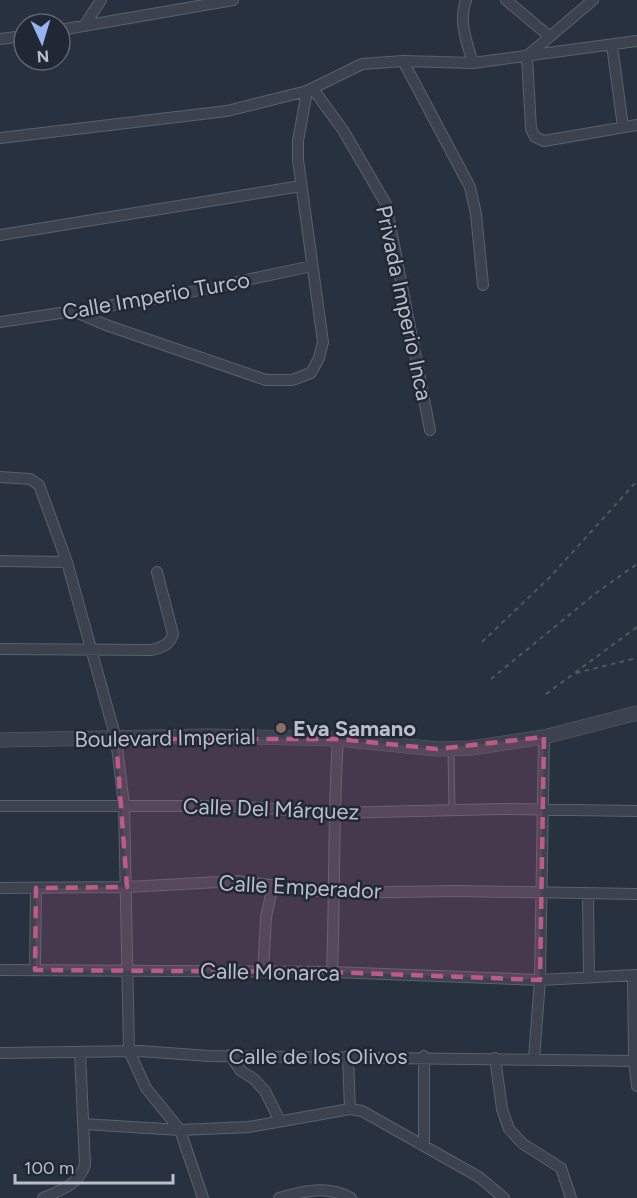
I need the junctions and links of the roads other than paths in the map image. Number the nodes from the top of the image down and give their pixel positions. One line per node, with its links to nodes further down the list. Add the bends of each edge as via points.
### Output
1 (101, 0): 6 (street)
2 (233, 0): 6 (street)
3 (466, 0): 13 (street, via 463,31)
4 (506, 0): 8 (street)
5 (593, 0): 8 (street)
6 (84, 26): 7 (street)
7 (72, 28)
8 (549, 36): 11 (street)
9 (637, 41): 10 (street)
10 (612, 45): 11 (street); 16 (street)
11 (527, 56): 13 (street); 16 (street, via 531,129 535,137 544,141)
12 (403, 61): 13 (street); 14 (street, via 362,64); 21 (street, via 470,187)
13 (473, 63)
14 (310, 90): 17 (street, via 193,117); 18 (street, via 298,141); 24 (street, Privada Imperio Inca, via 343,130 386,204)
15 (637, 125): 16 (street)
16 (624, 128)
17 (0, 138)
18 (301, 186): 19 (street); 20 (street)
19 (0, 235)
20 (312, 266): 22 (street, Calle Imperio Turco, via 167,297); 22 (street, via 323,342 311,373 292,380 266,380)
21 (483, 285)
22 (73, 311): 23 (street, Calle Imperio Turco)
23 (0, 322)
24 (430, 430)
25 (0, 477): 27 (street, via 30,479 39,485)
26 (0, 561): 27 (street)
27 (68, 562): 29 (street)
28 (157, 572): 29 (street, via 172,634 167,644 151,650)
29 (91, 648): 30 (street); 33 (street)
30 (0, 649)
31 (637, 713): 32 (street, Boulevard Imperial)
32 (544, 737): 36 (street, Boulevard Imperial); 39 (street)
33 (116, 739): 34 (street, Boulevard Imperial); 35 (street, Boulevard Imperial, via 208,736); 37 (street)
34 (0, 740)
35 (338, 740): 36 (street, Boulevard Imperial); 42 (street)
36 (451, 748): 40 (lane)
37 (124, 805): 38 (street, Calle Del Márquez); 42 (street, Calle Del Márquez, via 231,806); 44 (street)
38 (0, 806)
39 (543, 809): 40 (street, Calle Del Márquez); 41 (street, Calle Del Márquez); 48 (street)
40 (452, 810): 42 (street, Calle Del Márquez)
41 (637, 811)
42 (333, 813): 47 (street)
43 (273, 886): 44 (street, Calle Emperador, via 238,881); 47 (street, Calle Emperador); 54 (street, via 266,917)
44 (127, 887): 46 (street, Calle Emperador); 53 (street)
45 (0, 888): 46 (street, Calle Emperador)
46 (36, 888): 52 (street)
47 (335, 893): 48 (street, Calle Emperador); 55 (street)
48 (542, 893): 49 (street, Calle Emperador); 58 (street)
49 (588, 894): 50 (street, Calle Emperador); 57 (street)
50 (637, 894)
51 (0, 970): 52 (street, Calle Monarca)
52 (35, 970): 53 (street, Calle Monarca)
53 (125, 970): 54 (street, Calle Monarca); 59 (street)
54 (263, 972): 55 (street, Calle Monarca)
55 (332, 972): 58 (street, Calle Monarca)
56 (635, 976): 57 (street, Calle Monarca); 67 (street)
57 (589, 977): 58 (street, Calle Monarca)
58 (540, 980): 66 (street)
59 (129, 1051): 60 (street, Calle de los Olivos); 62 (street, Calle de los Olivos); 72 (street, via 146,1088)
60 (80, 1052): 61 (street, Calle de los Olivos); 71 (street)
61 (0, 1053)
62 (230, 1055): 63 (street, Calle de los Olivos); 70 (street, via 241,1071 265,1091)
63 (348, 1056): 64 (street, Calle de los Olivos); 69 (street)
64 (424, 1056): 65 (street, Calle de los Olivos); 73 (street)
65 (495, 1058): 66 (street, Calle de los Olivos); 79 (street, via 509,1130 561,1168)
66 (534, 1058): 67 (street, Calle de los Olivos)
67 (635, 1061): 68 (street)
68 (637, 1086)
69 (350, 1109): 70 (street); 73 (street, via 362,1111)
70 (280, 1122): 72 (street)
71 (83, 1124): 72 (street); 74 (street, via 85,1165 81,1177)
72 (180, 1130): 75 (street)
73 (424, 1146): 78 (street, via 479,1177)
74 (43, 1198)
75 (203, 1198)
76 (279, 1198): 77 (street, via 321,1189)
77 (351, 1198)
78 (504, 1198)
79 (571, 1198)

